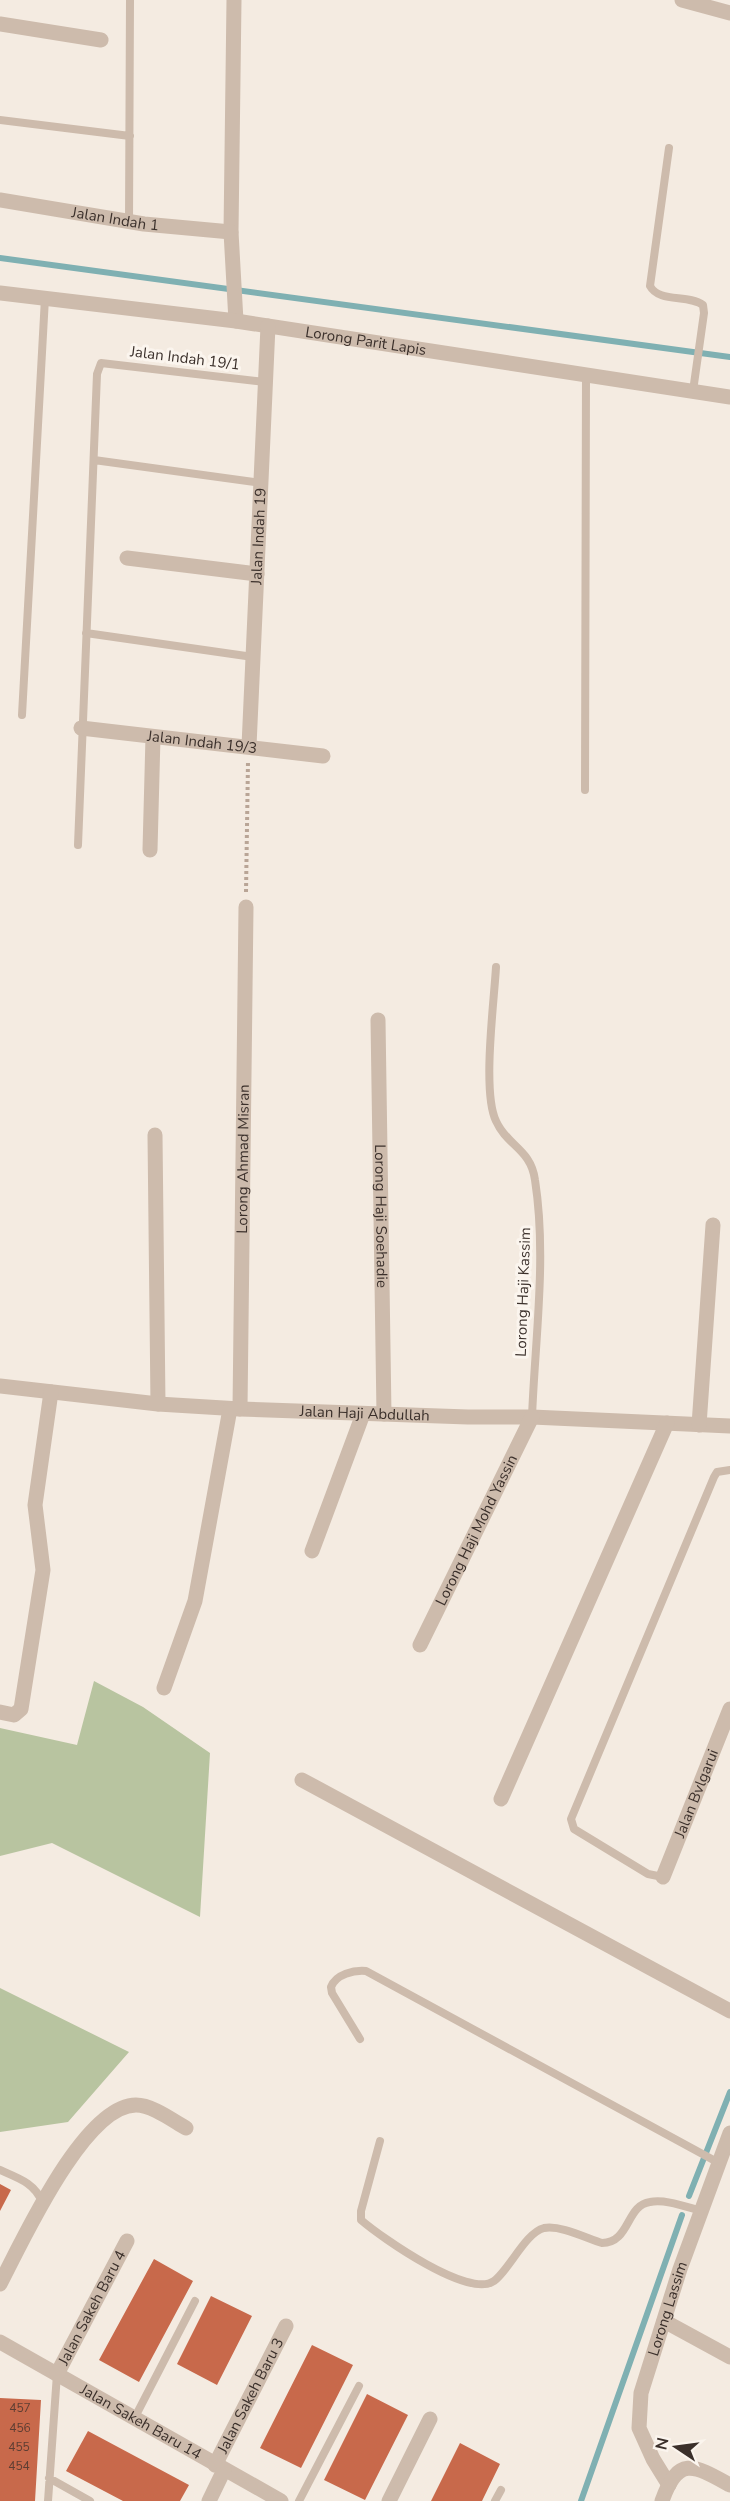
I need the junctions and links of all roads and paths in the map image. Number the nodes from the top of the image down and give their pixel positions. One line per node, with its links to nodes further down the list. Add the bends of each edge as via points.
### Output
1 (130, 0): 8 (lane)
2 (234, 0): 12 (street)
3 (682, 0): 4 (street)
4 (730, 13)
5 (0, 24): 6 (street)
6 (101, 40)
7 (0, 120): 8 (lane)
8 (130, 136): 11 (lane)
9 (669, 148): 19 (lane, via 650,286 660,295 696,300 703,305)
10 (0, 200): 11 (street, Jalan Indah 1)
11 (129, 221): 12 (street, Jalan Indah 1)
12 (231, 232): 15 (street)
13 (0, 293): 14 (street, Lorong Parit Lapis)
14 (45, 298): 15 (street, Lorong Parit Lapis); 27 (lane)
15 (236, 321): 16 (street, Lorong Parit Lapis)
16 (268, 326): 17 (street, Lorong Parit Lapis); 18 (street, Jalan Indah 19)
17 (586, 376): 19 (street, Lorong Parit Lapis); 32 (lane)
18 (265, 382): 21 (lane, Jalan Indah 19/1, via 101,363 97,374); 22 (street, Jalan Indah 19)
19 (693, 392): 20 (street, Lorong Parit Lapis)
20 (730, 397)
21 (94, 460): 22 (lane); 25 (lane)
22 (261, 483): 24 (street, Jalan Indah 19)
23 (127, 558): 24 (street)
24 (256, 574): 26 (street, Jalan Indah 19)
25 (86, 633): 26 (lane); 28 (lane)
26 (253, 657): 30 (street, Jalan Indah 19)
27 (22, 715)
28 (81, 728): 29 (street, Jalan Indah 19/3); 33 (lane)
29 (153, 737): 30 (street, Jalan Indah 19/3); 34 (street)
30 (249, 746): 31 (street, Jalan Indah 19/3); 35 (path)
31 (322, 756)
32 (585, 790)
33 (78, 845)
34 (150, 850)
35 (246, 907): 43 (street, Lorong Ahmad Misran)
36 (496, 967): 46 (lane, Lorong Haji Kassim, via 489,1094 495,1120 529,1157 541,1230)
37 (378, 1020): 45 (street, Lorong Haji Soehadie)
38 (154, 1135): 42 (street)
39 (713, 1225): 48 (street)
40 (0, 1386): 41 (street, Jalan Haji Abdullah)
41 (51, 1392): 42 (street, Jalan Haji Abdullah); 55 (street, via 35,1504 43,1570 21,1709 14,1715)
42 (159, 1404): 43 (street, Jalan Haji Abdullah)
43 (235, 1409): 44 (street, Jalan Haji Abdullah); 53 (street, Lorong Ahmad Misran, via 195,1601)
44 (363, 1414): 45 (street, Jalan Haji Abdullah); 51 (street)
45 (384, 1414): 46 (street, Jalan Haji Abdullah)
46 (532, 1417): 47 (street, Jalan Haji Abdullah); 52 (street, Lorong Haji Mohd Yassin)
47 (667, 1423): 48 (street, Jalan Haji Abdullah); 57 (street)
48 (699, 1425): 49 (street, Jalan Haji Abdullah)
49 (730, 1426)
50 (730, 1470): 58 (lane, via 717,1472 714,1477 571,1819 574,1829 648,1874)
51 (312, 1551)
52 (420, 1645)
53 (164, 1688)
54 (730, 1709): 58 (street, Jalan Bvlgarui)
55 (0, 1712)
56 (302, 1780): 59 (street)
57 (501, 1800)
58 (663, 1877)
59 (730, 2011)
60 (360, 2039): 64 (lane, via 331,1987 340,1976 366,1971)
61 (186, 2128): 66 (street, via 138,2105 118,2108 99,2122)
62 (730, 2133): 64 (street, Lorong Lassim)
63 (380, 2141): 67 (lane, via 361,2220 411,2257 473,2284 485,2286 495,2280 533,2234 543,2229 610,2243 622,2235 644,2203 660,2201)
64 (719, 2163): 67 (street, Lorong Lassim)
65 (0, 2170): 66 (lane, via 28,2183 37,2190)
66 (42, 2202): 69 (street)
67 (702, 2211): 71 (street, Lorong Lassim)
68 (127, 2241): 75 (street, Jalan Sakeh Baru 4)
69 (0, 2284)
70 (195, 2301): 77 (lane)
71 (664, 2321): 74 (street); 81 (street, Lorong Lassim, via 641,2392 639,2428)
72 (286, 2326): 79 (street, Jalan Sakeh Baru 3)
73 (0, 2342): 75 (street, Jalan Sakeh Baru 14)
74 (730, 2356)
75 (57, 2374): 77 (street, Jalan Sakeh Baru 14); 80 (lane)
76 (359, 2386): 88 (lane)
77 (134, 2419): 79 (street, Jalan Sakeh Baru 14)
78 (430, 2419): 89 (street)
79 (220, 2468): 86 (street, Jalan Sakeh Baru 3); 87 (street, Jalan Sakeh Baru 14)
80 (49, 2478): 84 (lane); 85 (lane)
81 (669, 2485): 82 (street, via 676,2472 687,2467 700,2469); 91 (street)
82 (730, 2485)
83 (501, 2490): 90 (lane)
84 (48, 2501)
85 (90, 2501)
86 (209, 2501)
87 (281, 2501)
88 (299, 2501)
89 (389, 2501)
90 (495, 2501)
91 (662, 2501)

